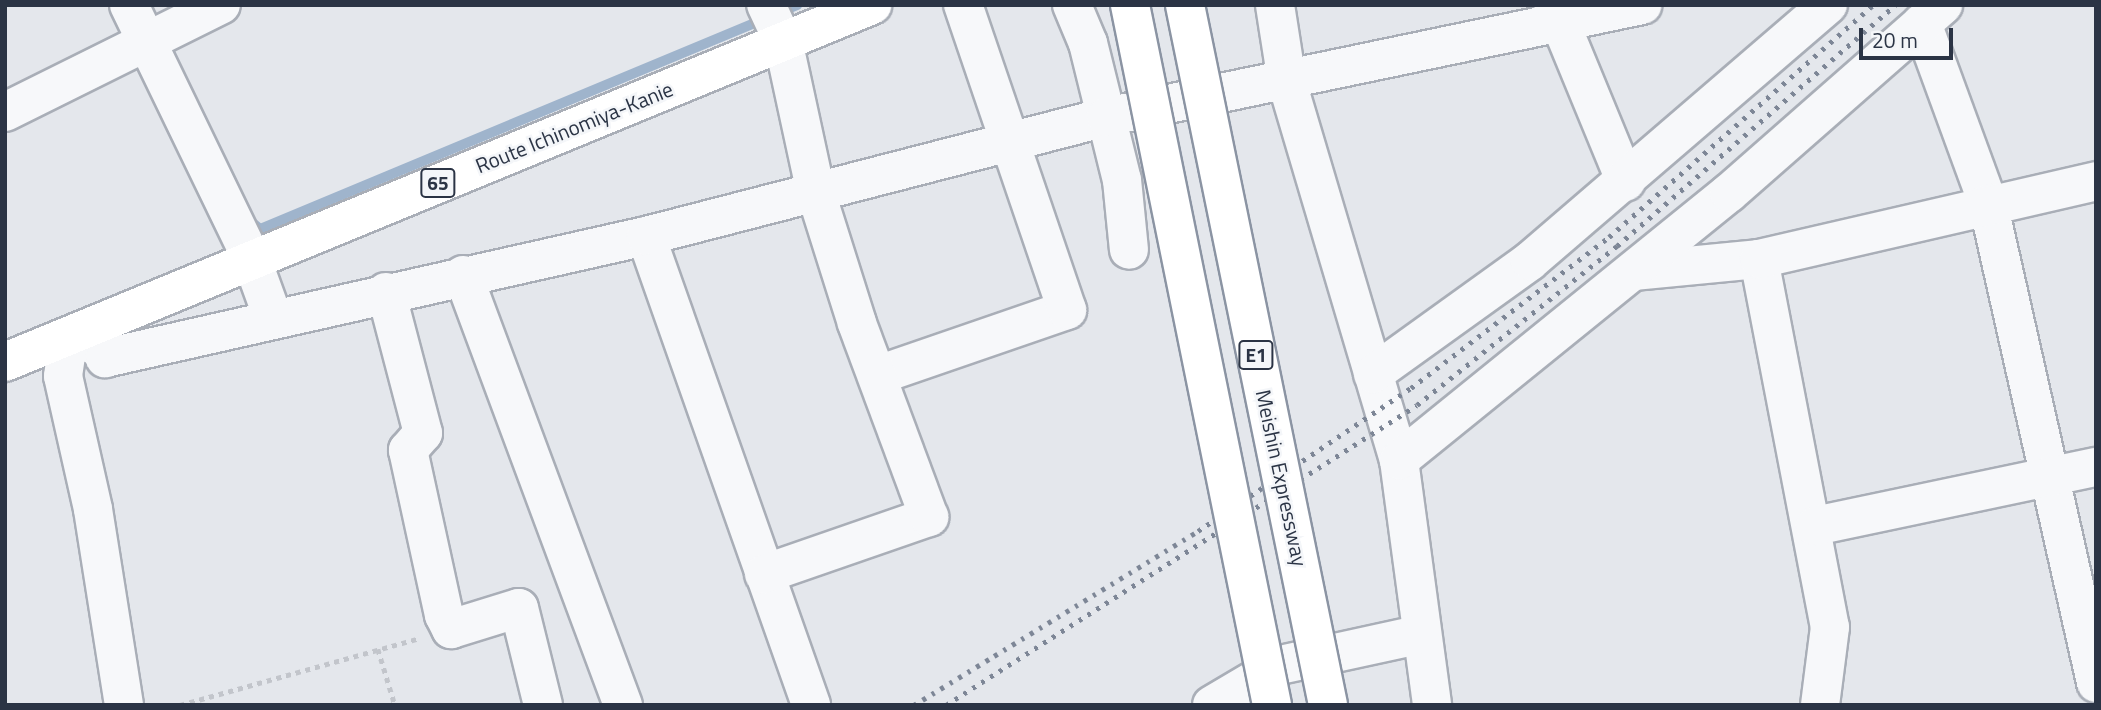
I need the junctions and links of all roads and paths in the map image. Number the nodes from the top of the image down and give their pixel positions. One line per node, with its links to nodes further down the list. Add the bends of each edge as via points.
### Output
1 (129, 5): 14 (street)
2 (220, 5): 14 (street)
3 (872, 5): 13 (main road, Route Ichinomiya-Kanie / 65)
4 (963, 5): 18 (street)
5 (1072, 5): 17 (street)
6 (1130, 5): 51 (main road, bridge)
7 (1185, 5): 52 (main road, Meishin Expressway / E1, bridge)
8 (1275, 5): 15 (street)
9 (1642, 5): 11 (street)
10 (1828, 5): 20 (street)
11 (1556, 14): 15 (street); 20 (street)
12 (1932, 14): 22 (street); 27 (street)
13 (773, 19): 21 (street); 26 (main road, Route Ichinomiya-Kanie / 65)
14 (148, 42): 16 (street); 26 (street)
15 (1287, 82): 17 (street); 33 (street)
16 (5, 112)
17 (1106, 117): 18 (street); 24 (street, via 1122,180)
18 (1007, 144): 21 (street); 34 (street, via 1067,310)
19 (2096, 181): 22 (street)
20 (1626, 182): 33 (street, via 1530,261)
21 (816, 193): 23 (street); 34 (street)
22 (1988, 203): 25 (street); 37 (street)
23 (646, 236): 28 (street); 39 (street)
24 (1129, 250)
25 (1759, 259): 27 (street); 38 (street)
26 (252, 260): 30 (street); 31 (main road, Route Ichinomiya-Kanie / 65)
27 (1634, 271): 35 (street)
28 (463, 275): 29 (street); 48 (street)
29 (386, 292): 30 (street); 40 (street, via 423,433 408,450)
30 (273, 318): 31 (street, via 105,358 99,347)
31 (69, 336): 32 (main road, Route Ichinomiya-Kanie / 65); 44 (street, via 63,376 93,509)
32 (5, 362)
33 (1373, 374): 35 (street)
34 (878, 375): 39 (street, via 929,517)
35 (1399, 460): 41 (street)
36 (2096, 467): 37 (street)
37 (2046, 478): 38 (street); 43 (street)
38 (1815, 526): 54 (street, via 1830,627)
39 (764, 574): 49 (street)
40 (451, 629): 42 (path); 47 (street, via 519,608)
41 (1422, 634): 50 (street, via 1280,665); 53 (street)
42 (378, 649): 45 (path); 46 (path)
43 (2096, 683)
44 (124, 705)
45 (180, 705)
46 (395, 705)
47 (543, 705)
48 (623, 705)
49 (811, 705)
50 (1212, 705)
51 (1272, 705)
52 (1328, 705)
53 (1432, 705)
54 (1820, 705)

